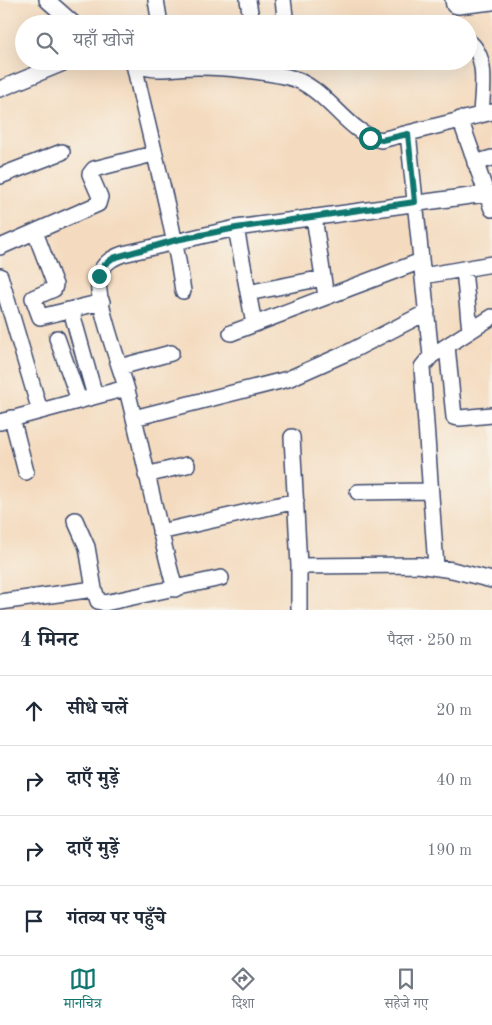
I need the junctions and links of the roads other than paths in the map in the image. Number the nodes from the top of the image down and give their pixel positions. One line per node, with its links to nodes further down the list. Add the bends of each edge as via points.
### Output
1 (47, 0): 7 (street)
2 (156, 0): 8 (street)
3 (248, 0): 9 (street)
4 (283, 0): 10 (street)
5 (453, 0): 6 (street, via 458,6)
6 (492, 2)
7 (64, 15)
8 (158, 15)
9 (250, 15)
10 (285, 15)
11 (477, 54): 16 (street)
12 (46, 70): 15 (street)
13 (134, 70): 20 (street)
14 (266, 70): 18 (street, via 312,88 370,138 382,140)
15 (0, 89)
16 (487, 113): 17 (street)
17 (460, 119): 18 (street); 22 (street)
18 (408, 134): 25 (street)
19 (62, 152): 23 (street)
20 (153, 154): 28 (street, via 91,171 100,202); 29 (street)
21 (492, 158): 22 (street)
22 (475, 162): 24 (street)
23 (0, 176)
24 (490, 199): 25 (street)
25 (415, 202): 26 (street); 32 (street)
26 (314, 217): 27 (street); 35 (street)
27 (236, 228): 29 (street); 37 (street)
28 (35, 232): 30 (street); 40 (street, via 55,285 54,289 33,298 33,302 40,317)
29 (176, 240): 36 (street); 39 (street, via 123,254 104,265 98,286)
30 (0, 248)
31 (492, 264): 33 (street)
32 (422, 269): 33 (street); 38 (street); 41 (street)
33 (464, 270): 44 (street)
34 (0, 276): 54 (street)
35 (323, 278): 37 (street); 38 (street)
36 (184, 291)
37 (248, 292): 43 (street)
38 (326, 297): 43 (street)
39 (102, 302): 40 (street); 50 (street)
40 (71, 310): 52 (street)
41 (427, 312): 49 (street); 56 (street, via 288,379)
42 (492, 317): 44 (street)
43 (254, 324): 45 (street)
44 (470, 331): 47 (street)
45 (231, 332)
46 (57, 338): 53 (street)
47 (447, 346): 49 (street); 55 (street, via 454,417)
48 (171, 353): 50 (street)
49 (432, 356): 62 (street, via 423,363 421,372)
50 (120, 367): 51 (street)
51 (126, 388): 52 (street); 56 (street)
52 (95, 396): 53 (street)
53 (79, 400): 54 (street)
54 (40, 411): 57 (street)
55 (492, 414)
56 (134, 418): 61 (street)
57 (6, 420): 60 (street)
58 (292, 437): 64 (street)
59 (187, 465): 61 (street)
60 (26, 472)
61 (146, 475): 66 (street)
62 (430, 491): 63 (street); 68 (street)
63 (358, 492)
64 (296, 502): 66 (street); 67 (street)
65 (75, 520): 71 (street, via 87,547)
66 (160, 532): 72 (street)
67 (299, 566): 68 (street); 74 (street)
68 (436, 567): 70 (street)
69 (221, 578): 72 (street)
70 (492, 580)
71 (94, 589): 72 (street, via 98,602 105,603); 73 (street)
72 (175, 589)
73 (0, 602)
74 (299, 610)

